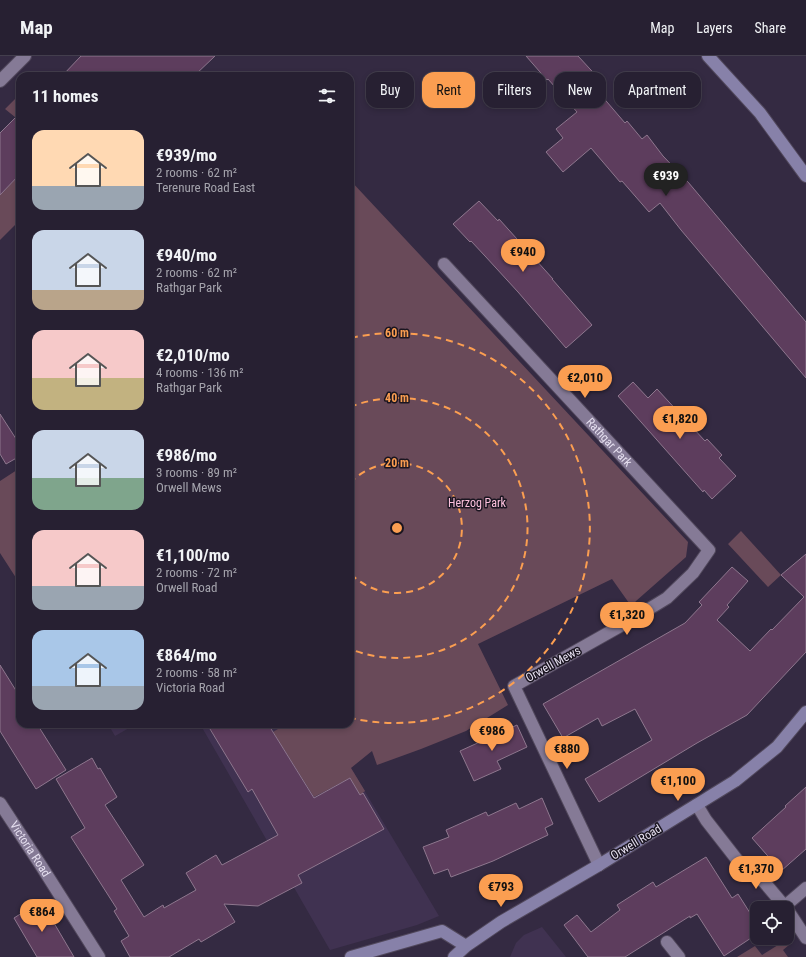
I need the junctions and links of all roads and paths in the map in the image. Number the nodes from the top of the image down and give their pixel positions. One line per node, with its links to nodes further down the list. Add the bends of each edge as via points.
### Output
1 (25, 56): 3 (street)
2 (708, 56): 4 (street, via 760,113)
3 (1, 79)
4 (806, 176)
5 (444, 264): 6 (street, Rathgar Park)
6 (709, 550): 11 (street, Orwell Mews, via 693,573 667,598 514,686)
7 (806, 712): 9 (street, Orwell Road, via 777,747 735,781)
8 (0, 803): 10 (street, Victoria Road)
9 (697, 805): 11 (street, Orwell Road); 13 (street, via 738,861 764,882)
10 (4, 819): 19 (street, Victoria Road, via 40,864)
11 (599, 865): 18 (street, Orwell Road, via 501,922)
12 (806, 888): 14 (street)
13 (780, 901)
14 (793, 901)
15 (794, 920): 16 (street)
16 (806, 938)
17 (667, 942): 23 (street)
18 (466, 946): 20 (street, via 442,931); 22 (street, Orwell Road)
19 (99, 957)
20 (352, 957): 21 (street)
21 (358, 957)
22 (454, 957)
23 (679, 957)

